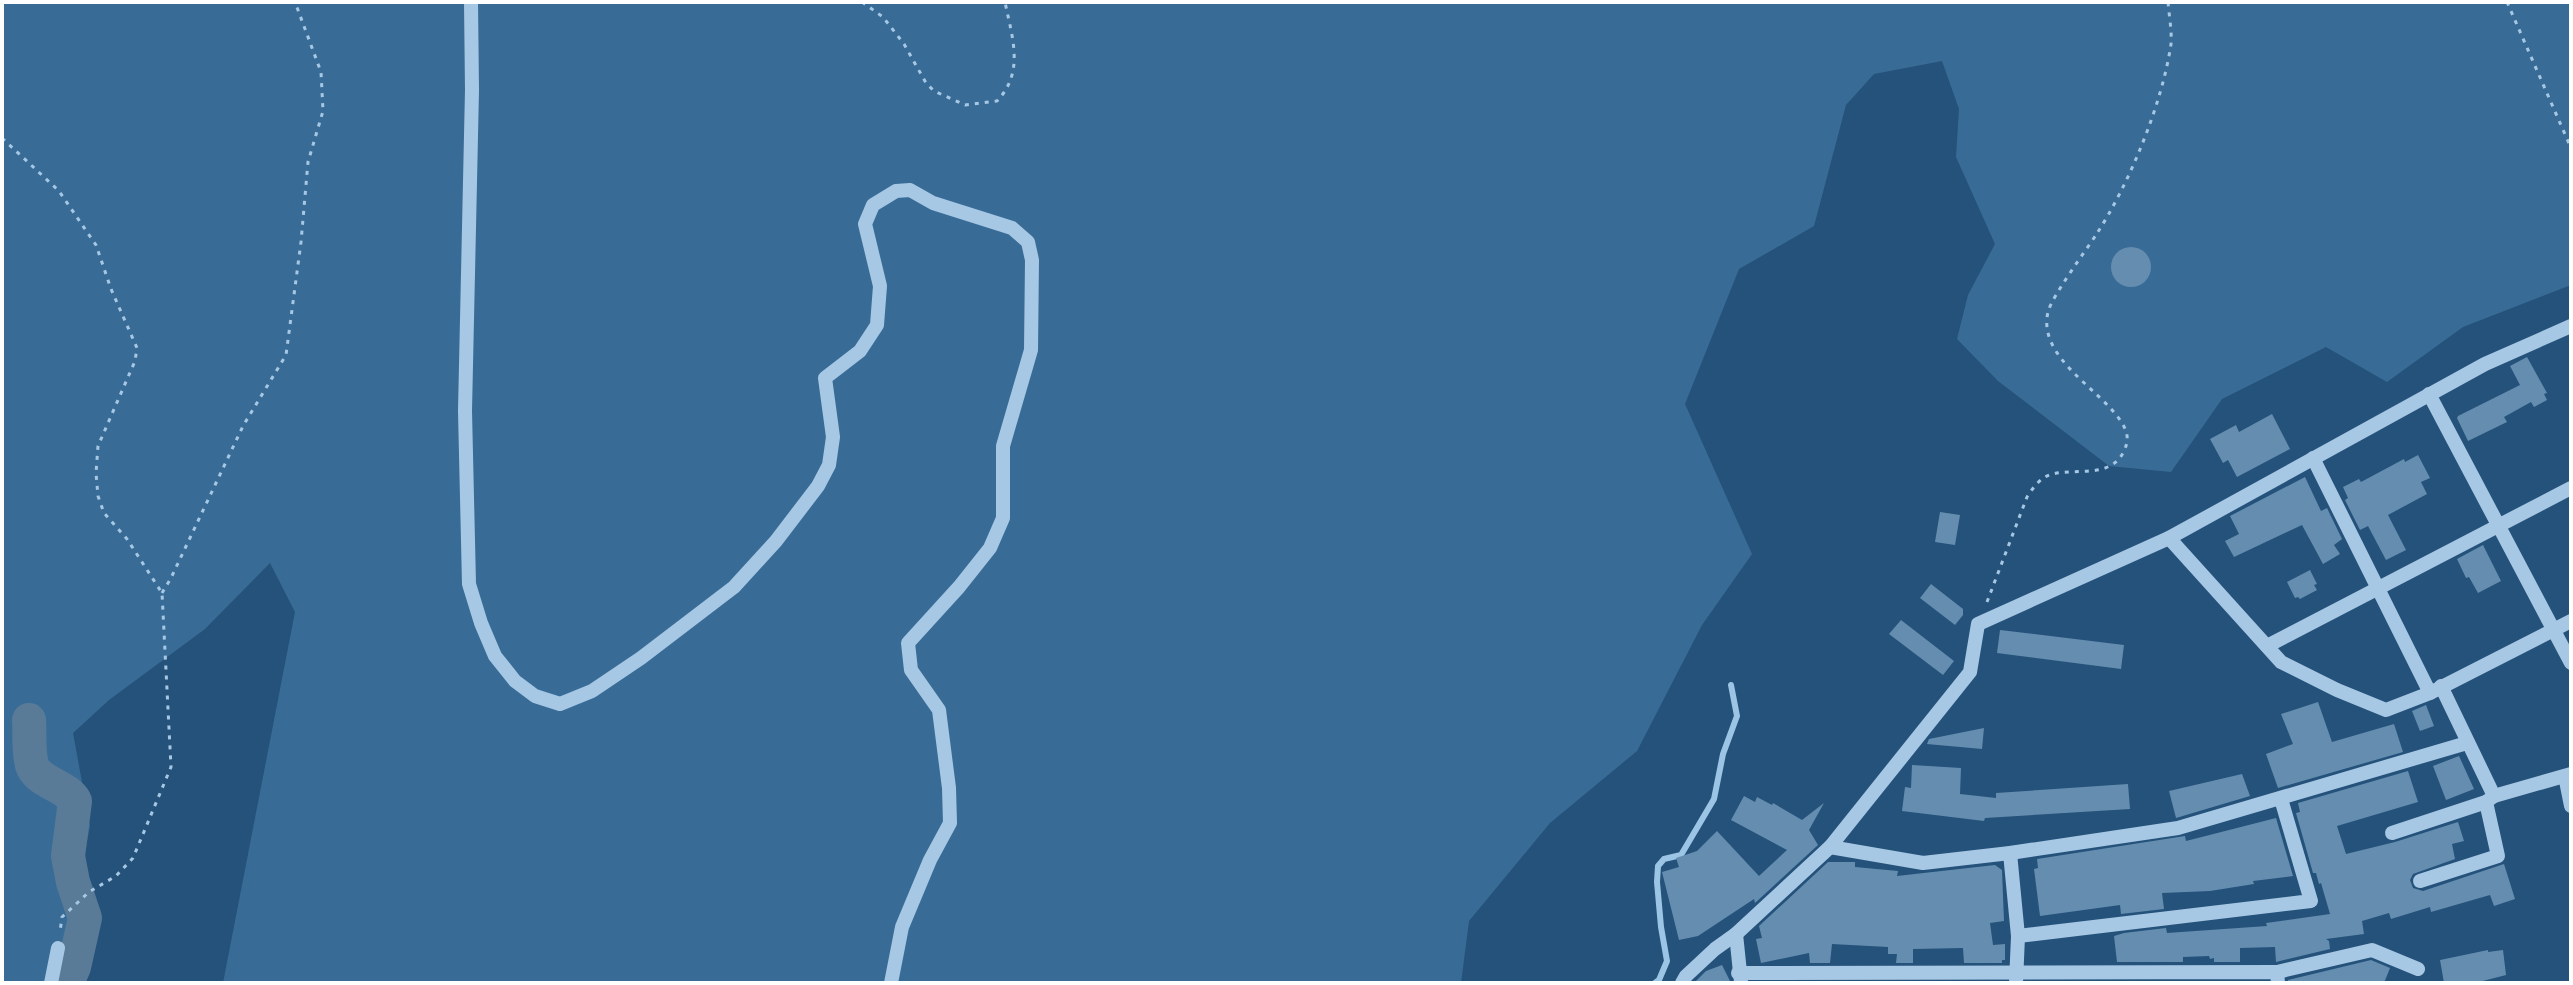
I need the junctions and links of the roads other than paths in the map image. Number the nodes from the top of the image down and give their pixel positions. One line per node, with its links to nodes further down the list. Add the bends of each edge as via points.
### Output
1 (471, 2): 31 (street, via 465,411 469,584 495,656 535,696 560,704 592,691 641,658 734,587 818,486 829,465 833,437 825,378 860,351 877,325 880,286 865,224 873,205 896,191 910,190 933,203 1012,228 1028,242 1031,350 1003,446 1003,518 990,548 908,643 911,670 939,710 950,823 902,927)
2 (2571, 326): 3 (street)
3 (2429, 394): 4 (street); 6 (street)
4 (2313, 458): 7 (street); 8 (street)
5 (2571, 488): 6 (street)
6 (2496, 526): 8 (street); 10 (street)
7 (2169, 538): 11 (street); 20 (street, via 1978,624 1970,672)
8 (2378, 588): 11 (street); 13 (street)
9 (2571, 621): 10 (street)
10 (2554, 630): 12 (street); 13 (street)
11 (2267, 646): 13 (street, via 2281,662 2386,710)
12 (2571, 663)
13 (2435, 690): 14 (street)
14 (2467, 743): 16 (street); 17 (street)
15 (2568, 775): 17 (street); 18 (street)
16 (2281, 799): 21 (street, via 2178,828); 24 (street, via 2311,901)
17 (2490, 799): 19 (street); 22 (street, via 2498,856)
18 (2571, 806)
19 (2392, 833)
20 (1830, 847): 21 (street, via 1923,863); 23 (street)
21 (2010, 853): 24 (street)
22 (2420, 881)
23 (1736, 934): 27 (street); 32 (street)
24 (2018, 936): 28 (street)
25 (58, 948): 30 (street)
26 (2418, 969): 29 (street, via 2372,950)
27 (1740, 978): 28 (street)
28 (2016, 978): 29 (street)
29 (2277, 978)
30 (51, 983)
31 (891, 983)
32 (1682, 983)

